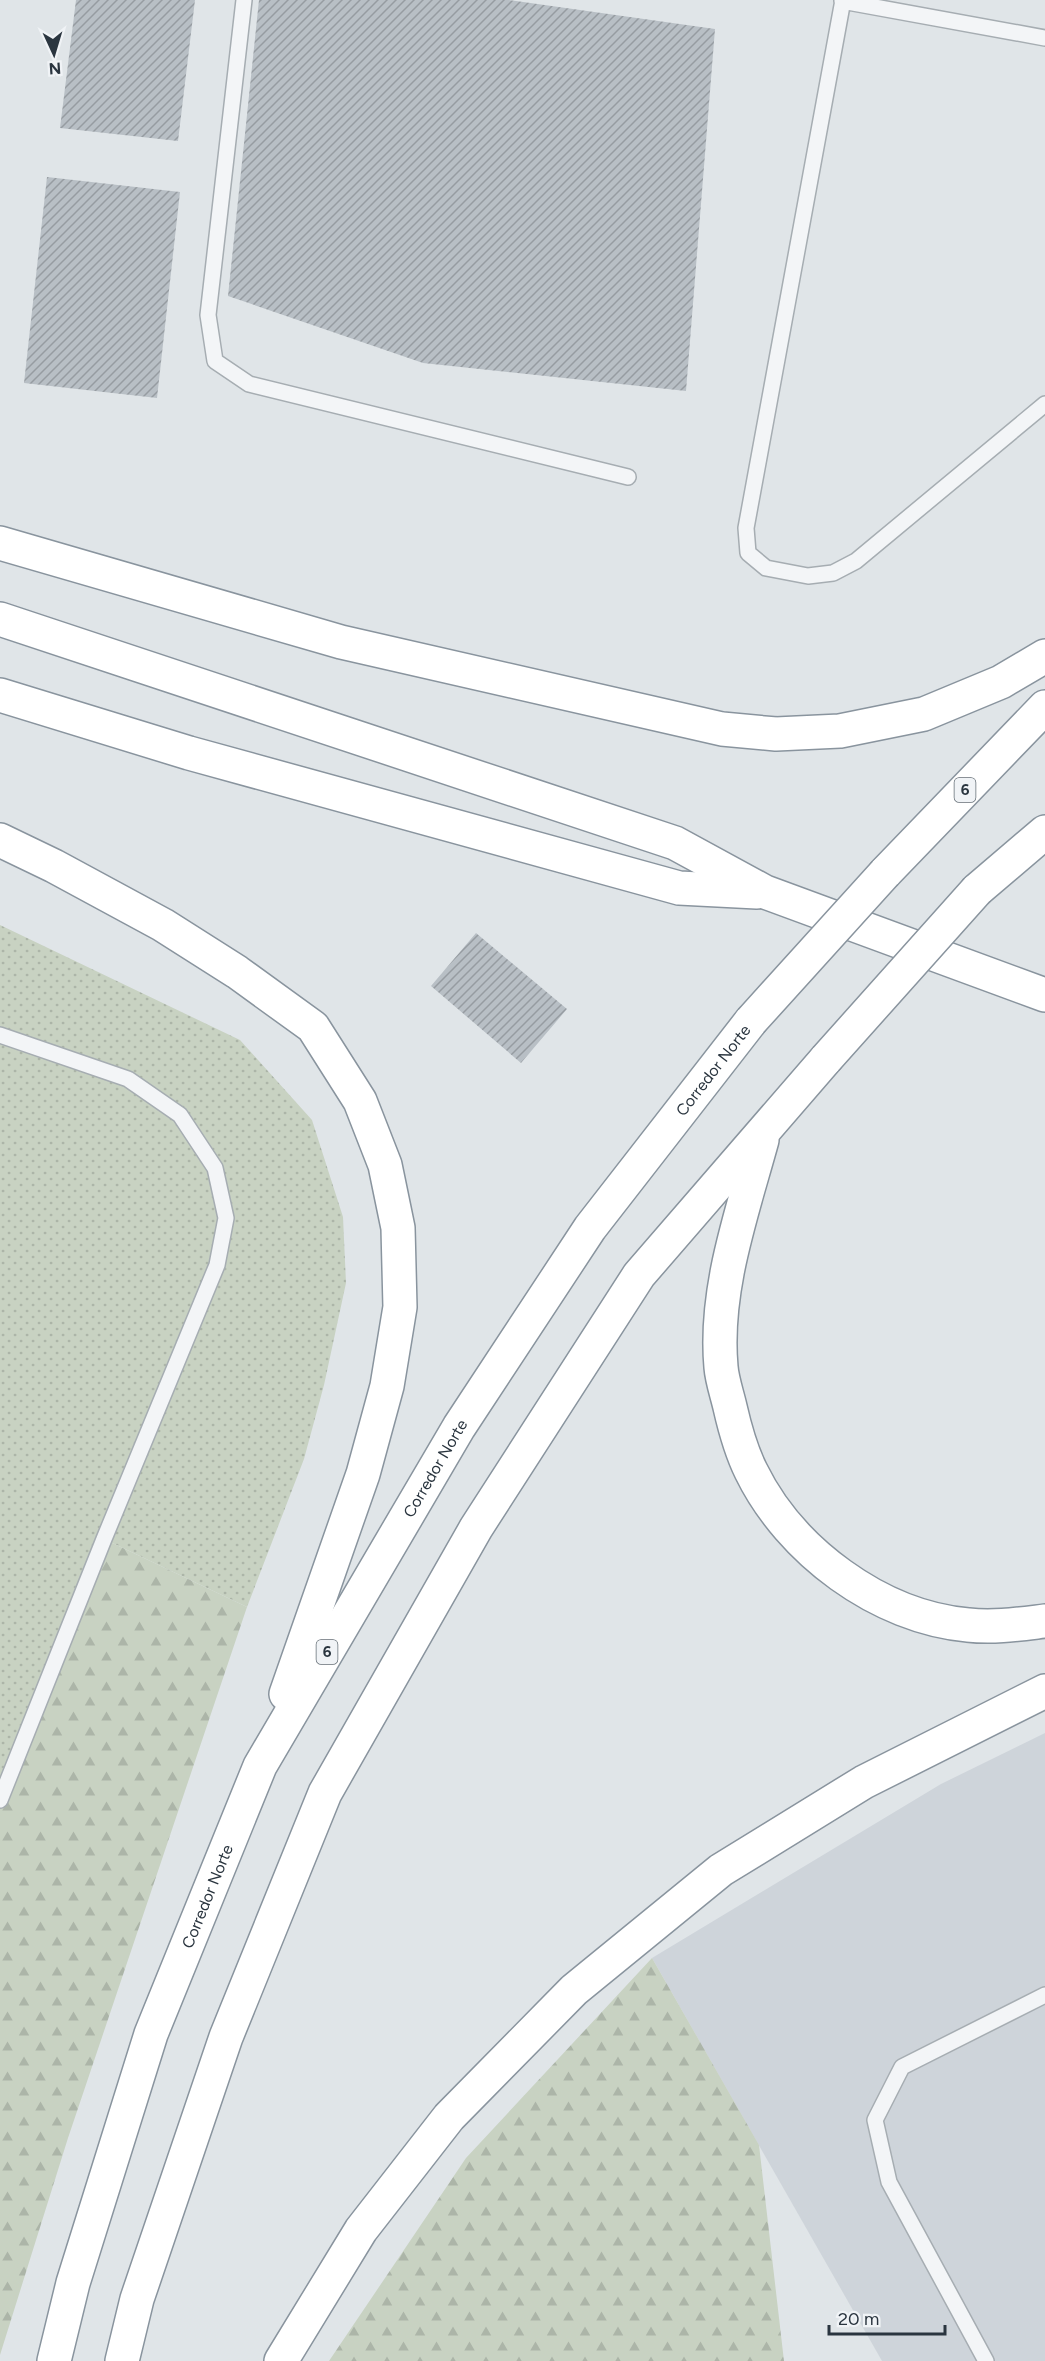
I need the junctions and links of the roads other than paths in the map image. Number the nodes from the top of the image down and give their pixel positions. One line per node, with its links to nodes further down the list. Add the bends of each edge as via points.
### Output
1 (244, 0): 5 (lane, via 208,315 215,361 249,384)
2 (842, 1): 3 (lane); 4 (lane, via 746,528 748,553 766,568 808,576 833,573 856,561)
3 (1045, 38)
4 (1045, 404)
5 (628, 477)
6 (0, 543): 8 (highway, via 341,642 722,729 776,734 840,731 924,714 1001,682)
7 (0, 619): 13 (highway, via 675,843)
8 (1045, 656)
9 (0, 695): 13 (highway, via 189,753 679,888)
10 (1045, 707): 19 (highway, Corredor Norte / 6, bridge, via 885,873 751,1021 590,1228 459,1427)
11 (1045, 832): 16 (highway, bridge, via 977,890)
12 (0, 840): 19 (highway, via 163,925 313,1027 360,1101 385,1165 398,1228 400,1307 387,1386 363,1474)
13 (765, 892): 14 (highway)
14 (1045, 995)
15 (0, 1035): 20 (lane, via 128,1079 180,1115 215,1168 226,1218 217,1265)
16 (764, 1132): 17 (highway, via 733,1245 720,1329 721,1368 737,1436 751,1472 795,1536 855,1584 894,1605 967,1625); 23 (highway, via 639,1275 476,1528 325,1793 226,2037 137,2299)
17 (1045, 1621)
18 (1045, 1691): 24 (highway, via 864,1782 721,1870 574,1990 449,2116 361,2230)
19 (260, 1766): 22 (highway, Corredor Norte / 6, via 151,2034 73,2283)
20 (0, 1800)
21 (1045, 1995): 25 (lane, via 902,2067 876,2120 889,2182)
22 (54, 2361)
23 (122, 2361)
24 (280, 2361)
25 (986, 2361)

